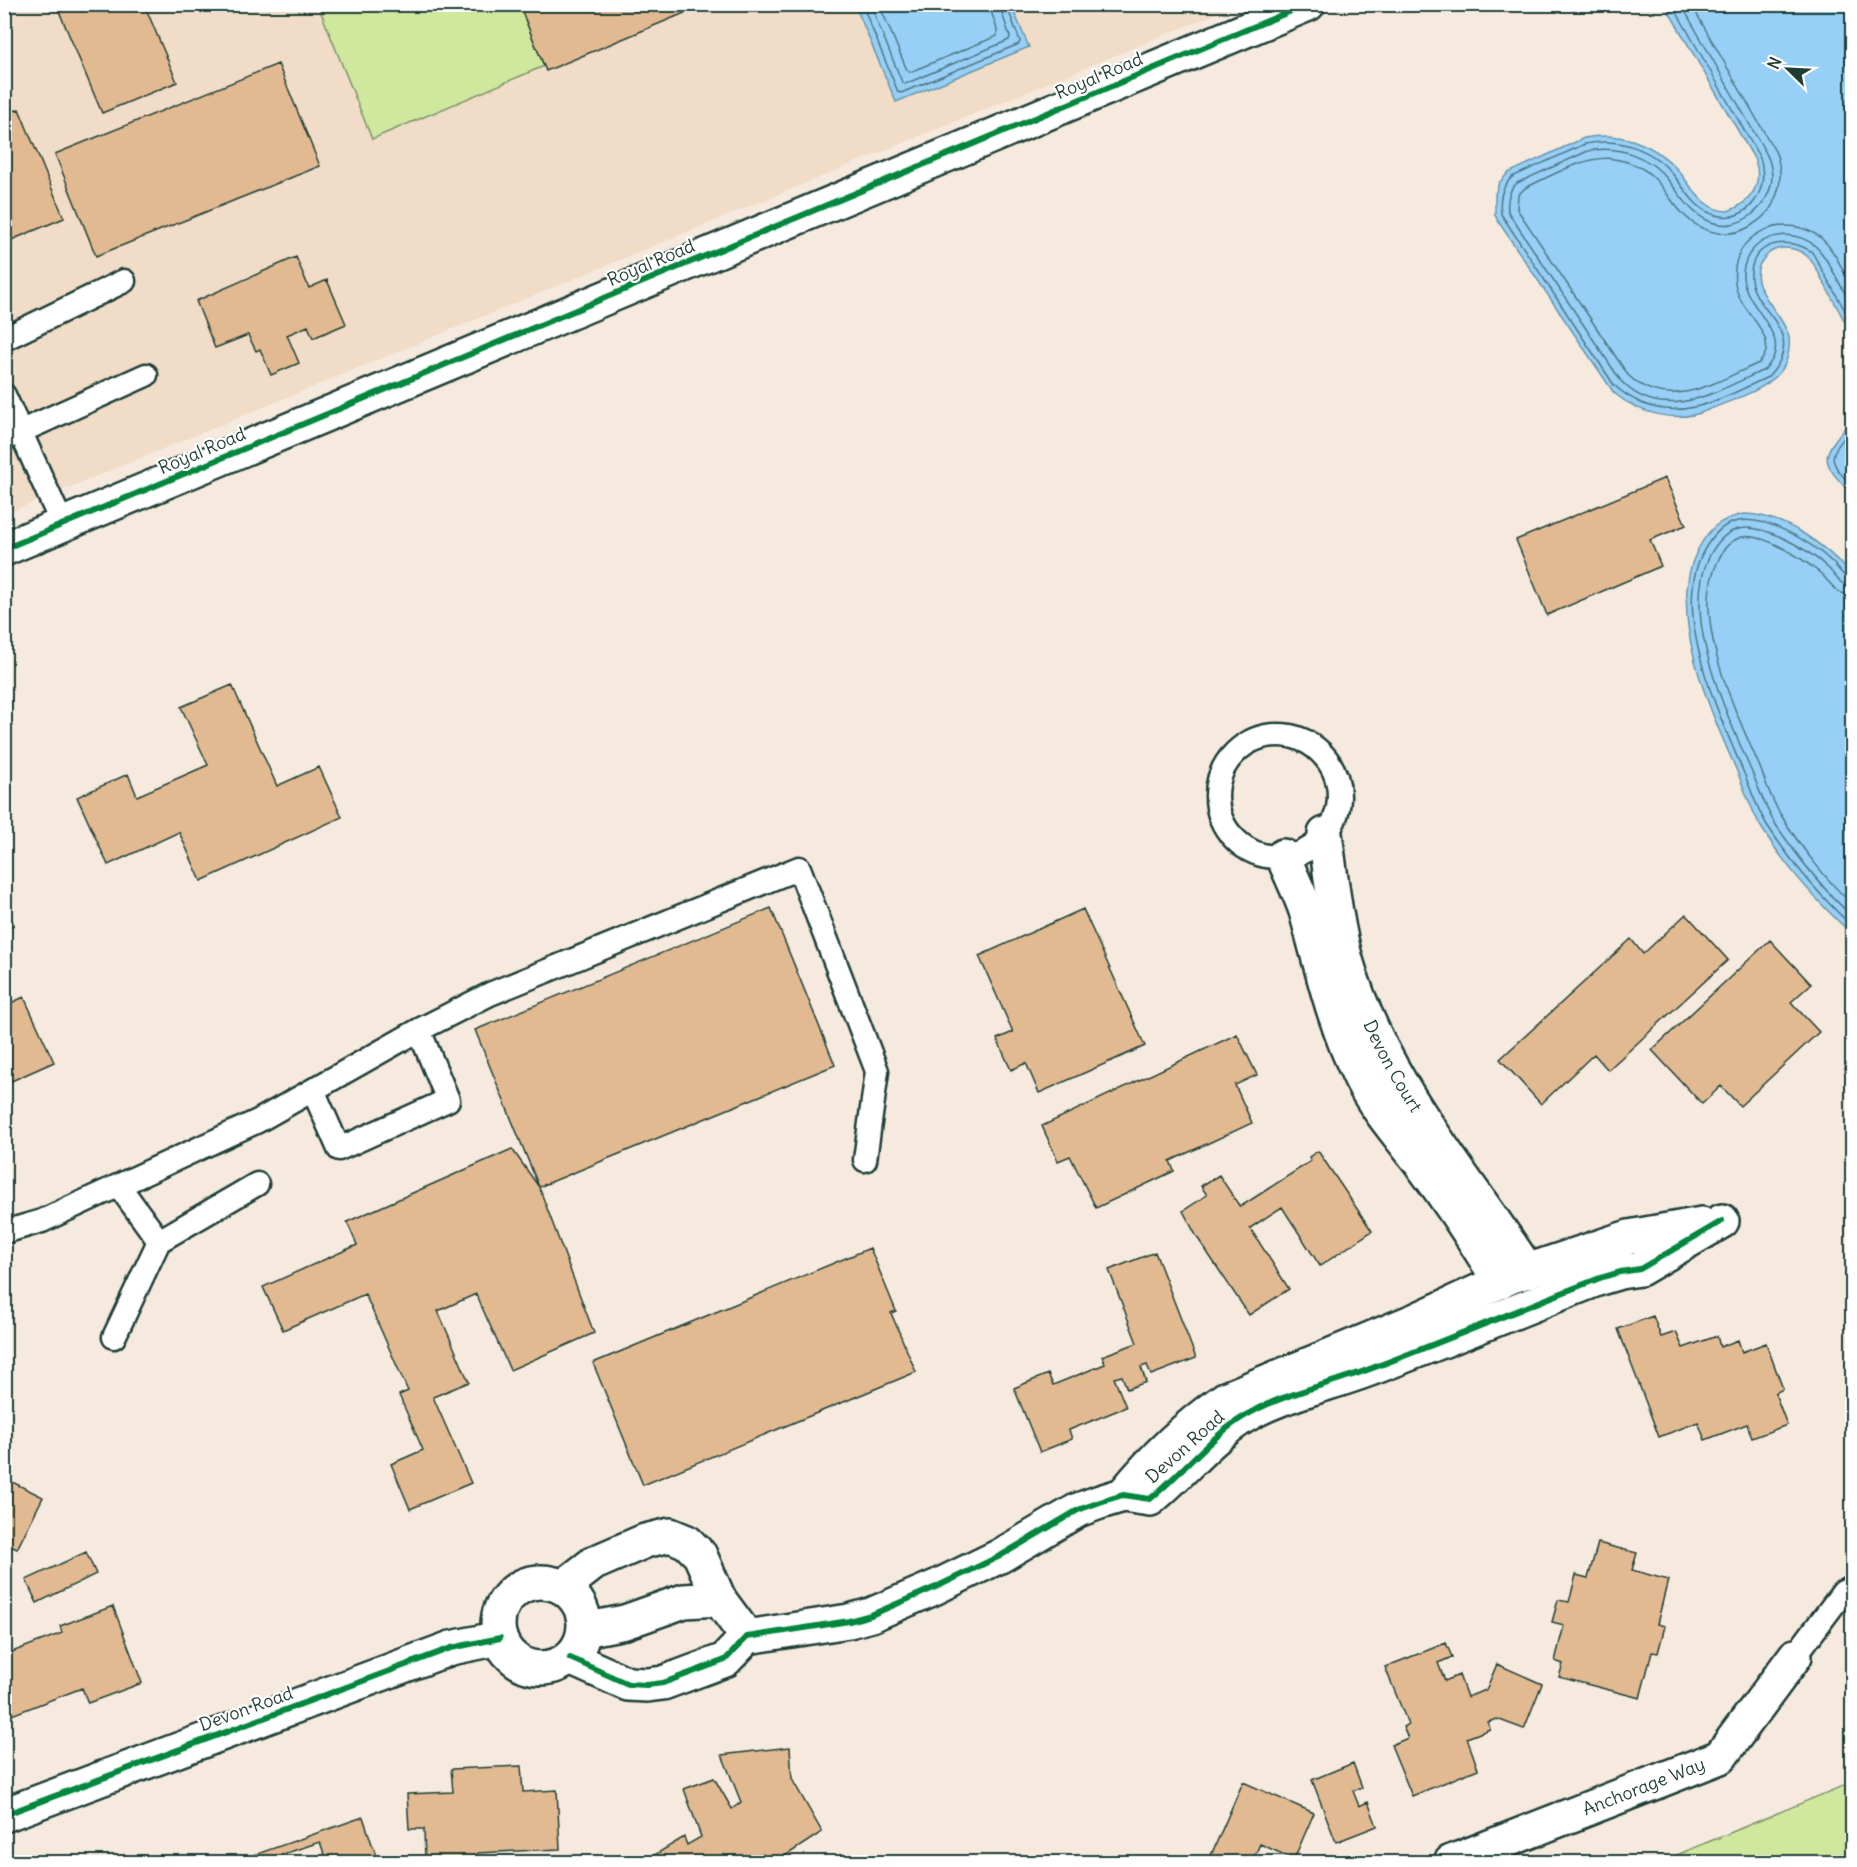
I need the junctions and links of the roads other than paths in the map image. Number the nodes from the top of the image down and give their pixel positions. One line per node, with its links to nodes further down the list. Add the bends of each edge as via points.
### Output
1 (1308, 4): 7 (street, Royal Road)
2 (124, 281): 3 (lane)
3 (4, 339)
4 (146, 375): 6 (lane)
5 (4, 395): 6 (lane)
6 (12, 435): 7 (lane)
7 (63, 526): 8 (street, Royal Road)
8 (4, 549)
9 (1325, 834): 10 (lane, via 1299,853); 10 (lane, via 1335,816 1336,778 1314,746 1296,737 1277,734 1240,747 1219,779 1220,818 1245,848); 18 (street, Devon Court, via 1346,961 1377,1041)
10 (1283, 856): 18 (street, Devon Court, via 1305,909 1332,1009 1362,1081 1472,1237)
11 (419, 1030): 12 (lane); 12 (lane, via 448,1100 339,1149); 13 (lane, via 500,990 799,868 877,1071)
12 (312, 1090): 15 (lane, via 258,1121)
13 (865, 1160)
14 (257, 1184): 17 (lane)
15 (119, 1186): 16 (lane, via 42,1221); 17 (lane)
16 (4, 1232)
17 (159, 1241): 20 (lane)
18 (1514, 1277): 19 (street, Devon Road); 19 (street, Devon Road, via 1629,1237 1722,1221 1640,1269)
19 (1474, 1311): 24 (street, Devon Road, via 1226,1399 1173,1440 1123,1495 1078,1510 1000,1556 871,1615 849,1622)
20 (114, 1337)
21 (563, 1587): 23 (street, via 594,1563 645,1541 670,1535 687,1542 700,1555); 25 (street, via 538,1582 512,1592 499,1615); 26 (street, via 581,1608)
22 (1852, 1588): 27 (lane, via 1843,1592)
23 (719, 1599): 24 (street); 26 (street, via 684,1601)
24 (747, 1637): 26 (street, via 725,1660 647,1685 628,1684)
25 (500, 1638): 26 (street, via 508,1654 519,1663 545,1669 558,1665); 28 (street, Devon Road, via 451,1648)
26 (577, 1644)
27 (1795, 1656): 29 (street, Anchorage Way, via 1720,1757)
28 (4, 1815)
29 (1451, 1863)

